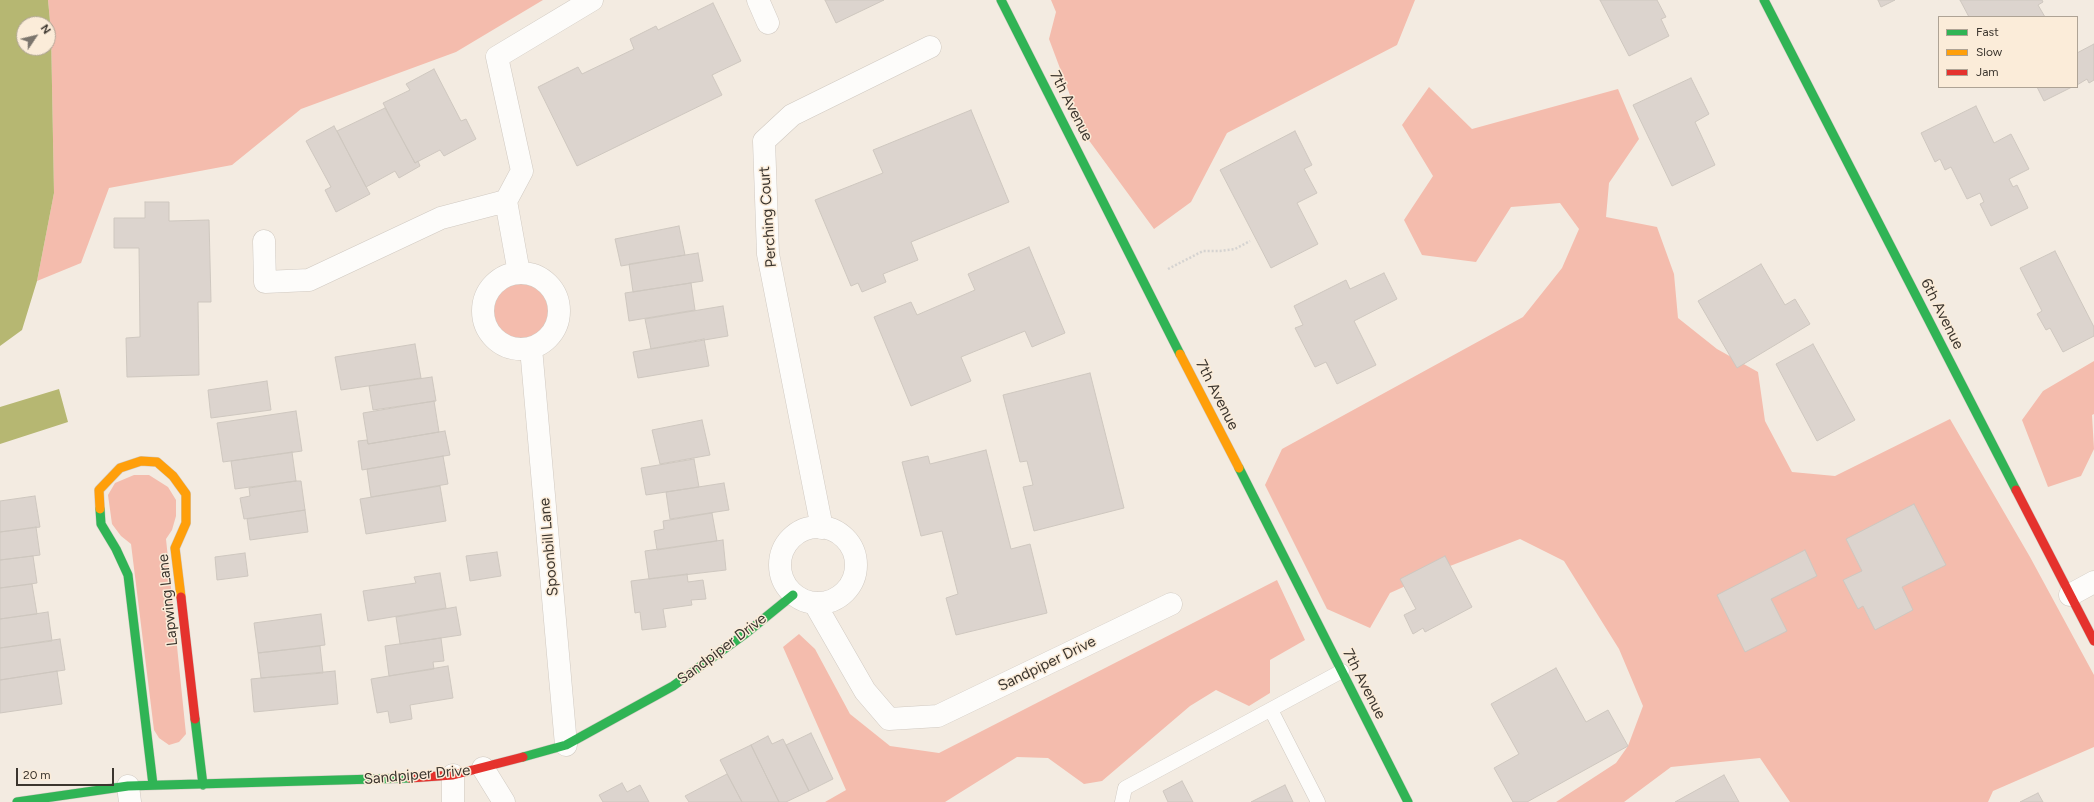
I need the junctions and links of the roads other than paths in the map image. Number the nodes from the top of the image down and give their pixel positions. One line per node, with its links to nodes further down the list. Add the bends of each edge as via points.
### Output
1 (592, 0): 7 (street, via 497,57 522,171)
2 (758, 0): 5 (street)
3 (1001, 0): 18 (street, 7th Avenue)
4 (1764, 0): 14 (street, 6th Avenue)
5 (768, 23)
6 (930, 47): 11 (street, Perching Court, via 792,115 764,141 768,254)
7 (506, 201): 8 (street, via 441,218 309,280 266,282); 9 (street)
8 (264, 242)
9 (519, 273): 10 (street, via 532,274 544,280 553,289 560,313 551,335); 10 (street, via 506,276 495,283 487,293 483,306 484,319 488,331 497,341 519,350)
10 (531, 348): 20 (street, Spoonbill Lane)
11 (822, 528): 13 (street, via 803,530 792,537 784,547 780,573); 15 (street, via 840,534 849,543 855,555 856,567 854,579 848,589 828,602)
12 (2094, 582): 14 (street)
13 (793, 595): 15 (street); 20 (street, Sandpiper Drive, via 673,686)
14 (2070, 595): 17 (street, 6th Avenue)
15 (815, 604): 16 (street, Sandpiper Drive, via 865,691 889,719 938,716)
16 (1171, 604)
17 (2094, 641)
18 (1342, 671): 19 (lane); 31 (street, 7th Avenue)
19 (1271, 710): 29 (lane, via 1125,788); 30 (lane)
20 (566, 745): 21 (street, Sandpiper Drive)
21 (483, 768): 22 (street, Sandpiper Drive); 28 (street)
22 (453, 775): 24 (street, Sandpiper Drive); 27 (street)
23 (153, 785): 24 (street, Sandpiper Drive); 24 (street, Lapwing Lane, via 128,575 101,524 99,490 120,468 141,461 157,462 173,476 186,494 186,523 175,548); 25 (street, Sandpiper Drive)
24 (203, 785)
25 (129, 794): 26 (street, Sandpiper Drive)
26 (17, 802)
27 (453, 802)
28 (504, 802)
29 (1122, 802)
30 (1318, 802)
31 (1408, 802)

